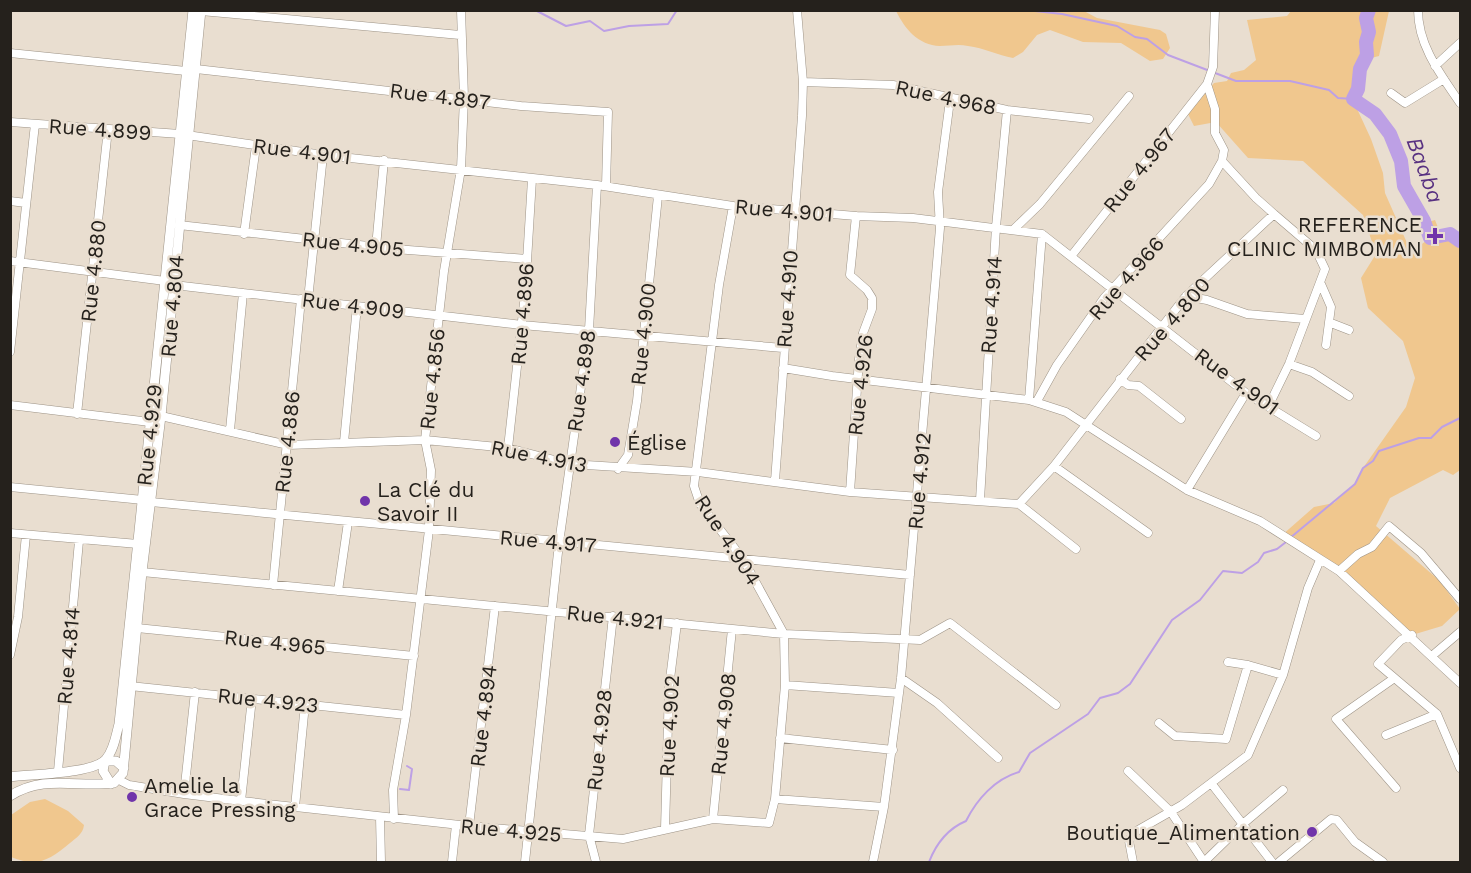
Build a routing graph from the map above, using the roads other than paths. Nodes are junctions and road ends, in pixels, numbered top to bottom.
1 (193, 10) edge
2 (460, 10) edge
3 (797, 10) edge
4 (1215, 10) edge
5 (1418, 10) edge
6 (201, 11) edge
7 (459, 35) junction
8 (1461, 43) edge
9 (10, 53) edge
10 (1435, 66) junction
11 (191, 70) junction
12 (1444, 79) junction
13 (1209, 80) junction
14 (803, 82) junction
15 (1391, 93) dead end
16 (1129, 96) dead end
17 (464, 98) junction
18 (950, 100) junction
19 (1461, 103) edge
20 (1007, 110) junction
21 (1089, 119) dead end
22 (10, 122) edge
23 (35, 124) junction
24 (108, 129) junction
25 (184, 135) junction
26 (256, 146) junction
27 (323, 155) junction
28 (384, 160) junction
29 (1222, 161) junction
30 (461, 169) junction
31 (532, 179) junction
32 (601, 186) junction
33 (658, 196) junction
34 (10, 201) edge
35 (26, 203) junction
36 (733, 206) junction
37 (793, 211) junction
38 (1274, 214) junction
39 (856, 216) junction
40 (940, 222) junction
41 (179, 225) junction
42 (996, 227) junction
43 (1014, 229) junction
44 (244, 234) junction
45 (1042, 234) junction
46 (314, 241) junction
47 (376, 247) junction
48 (448, 254) junction
49 (1072, 255) junction
50 (527, 259) junction
51 (10, 261) edge
52 (22, 262) junction
53 (94, 273) junction
54 (170, 283) junction
55 (1321, 284) junction
56 (1114, 290) junction
57 (243, 293) junction
58 (1186, 296) junction
59 (305, 300) junction
60 (357, 306) junction
61 (439, 316) junction
62 (1305, 319) junction
63 (1331, 323) junction
64 (522, 325) junction
65 (1164, 326) junction
66 (588, 330) junction
67 (1349, 330) dead end
68 (644, 337) junction
69 (713, 341) junction
70 (1326, 345) dead end
71 (783, 348) junction
72 (10, 352) edge
73 (1289, 364) junction
74 (783, 368) junction
75 (858, 379) junction
76 (1120, 379) junction
77 (927, 387) junction
78 (1246, 393) junction
79 (985, 396) junction
80 (1349, 396) dead end
81 (1033, 400) junction
82 (10, 405) edge
83 (1269, 405) junction
84 (77, 414) junction
85 (161, 416) junction
86 (1181, 419) dead end
87 (150, 422) junction
88 (1086, 425) junction
89 (230, 430) junction
90 (1316, 436) dead end
91 (425, 440) junction
92 (344, 442) junction
93 (288, 445) junction
94 (508, 448) junction
95 (570, 464) junction
96 (1054, 466) junction
97 (618, 469) junction
98 (698, 472) junction
99 (775, 481) junction
100 (10, 487) edge
101 (1187, 490) junction
102 (850, 492) junction
103 (919, 496) junction
104 (981, 500) junction
105 (147, 501) junction
106 (1019, 504) junction
107 (279, 515) junction
108 (348, 522) junction
109 (429, 530) junction
110 (10, 533) edge
111 (1148, 533) dead end
112 (26, 535) junction
113 (79, 541) junction
114 (559, 543) junction
115 (138, 544) junction
116 (1076, 549) dead end
117 (743, 559) junction
118 (1320, 560) junction
119 (1339, 571) junction
120 (142, 572) junction
121 (910, 575) junction
122 (273, 585) junction
123 (338, 591) junction
124 (1461, 599) edge
125 (421, 600) junction
126 (495, 606) junction
127 (553, 610) junction
128 (613, 616) junction
129 (14, 617) edge
130 (677, 623) junction
131 (137, 628) junction
132 (732, 629) junction
133 (1461, 632) edge
134 (784, 634) junction
135 (1412, 635) junction
136 (903, 641) junction
137 (10, 655) edge
138 (1433, 655) junction
139 (414, 656) junction
140 (1228, 662) dead end
141 (1248, 665) junction
142 (1283, 675) junction
143 (902, 678) junction
144 (1394, 679) junction
145 (1461, 682) edge
146 (785, 685) junction
147 (130, 686) junction
148 (195, 692) junction
149 (899, 693) junction
150 (252, 698) junction
151 (305, 704) junction
152 (1056, 705) dead end
153 (1437, 714) junction
154 (406, 715) junction
155 (1159, 723) dead end
156 (1386, 735) dead end
157 (780, 738) junction
158 (893, 750) junction
159 (998, 758) dead end
160 (105, 761) junction
161 (124, 768) junction
162 (1461, 768) edge
163 (58, 771) junction
164 (1128, 771) dead end
165 (10, 777) edge
166 (115, 782) junction
167 (1211, 783) junction
168 (1396, 788) dead end
169 (1283, 790) dead end
170 (184, 794) junction
171 (10, 796) edge
172 (776, 799) junction
173 (241, 801) junction
174 (295, 807) junction
175 (884, 807) junction
176 (1171, 812) junction
177 (380, 817) junction
178 (394, 819) junction
179 (713, 819) junction
180 (1244, 823) junction
181 (456, 825) junction
182 (469, 826) junction
183 (665, 829) junction
184 (530, 831) junction
185 (589, 835) junction
186 (381, 862) edge
187 (452, 862) edge
188 (525, 862) edge
189 (596, 862) edge
190 (873, 862) edge
191 (1133, 862) edge
192 (1204, 862) edge
193 (1272, 862) edge
194 (1279, 862) edge
195 (1383, 862) edge

1 - 11 main road
2 - 7 street, Rue 4.856
3 - 14 street, Rue 4.910
4 - 13 street
5 - 10 street
6 - 7 street
6 - 11 main road, Rue 4.804
7 - 17 street, Rue 4.856
8 - 10 street
9 - 11 street, Rue 4.897
10 - 12 street
11 - 17 street, Rue 4.897
11 - 25 main road, Rue 4.804
12 - 15 street
12 - 19 street
13 - 29 street
13 - 49 street, Rue 4.967
14 - 18 street, Rue 4.968
14 - 37 street, Rue 4.910
16 - 43 street
17 - 30 street, Rue 4.856
17 - 32 street, Rue 4.897
18 - 20 street, Rue 4.968
18 - 40 street, Rue 4.912
20 - 21 street, Rue 4.968
20 - 42 street, Rue 4.914
22 - 23 street, Rue 4.899
23 - 24 street, Rue 4.899
23 - 35 street
24 - 25 street, Rue 4.899
24 - 53 street, Rue 4.880
25 - 26 street, Rue 4.901
25 - 41 main road, Rue 4.804
25 - 54 main road, Rue 4.929
26 - 27 street, Rue 4.901
26 - 44 street
27 - 28 street, Rue 4.901
27 - 46 street, Rue 4.886
28 - 30 street, Rue 4.901
28 - 47 street
29 - 38 street
29 - 56 street, Rue 4.966
30 - 31 street, Rue 4.901
30 - 48 street, Rue 4.856
31 - 32 street, Rue 4.901
31 - 50 street, Rue 4.896
32 - 33 street, Rue 4.901
32 - 66 street, Rue 4.898
33 - 36 street, Rue 4.901
33 - 68 street, Rue 4.900
34 - 35 street
35 - 52 street
36 - 37 street, Rue 4.901
36 - 69 street, Rue 4.904
37 - 39 street, Rue 4.901
37 - 71 street, Rue 4.910
38 - 55 street
38 - 58 street, Rue 4.800
39 - 40 street, Rue 4.901
39 - 75 street, Rue 4.926
40 - 42 street, Rue 4.901
40 - 77 street, Rue 4.912
41 - 44 street, Rue 4.905
41 - 54 main road, Rue 4.804
42 - 43 street, Rue 4.901
42 - 79 street, Rue 4.914
43 - 45 street, Rue 4.901
44 - 46 street, Rue 4.905
45 - 49 street, Rue 4.901
45 - 81 street
46 - 47 street, Rue 4.905
46 - 59 street, Rue 4.886
47 - 48 street, Rue 4.905
48 - 50 street, Rue 4.905
48 - 61 street, Rue 4.856
49 - 56 street, Rue 4.901
50 - 64 street, Rue 4.896
51 - 52 street, Rue 4.909
52 - 53 street, Rue 4.909
52 - 72 street
53 - 54 street, Rue 4.909
53 - 84 street, Rue 4.880
54 - 57 street, Rue 4.909
54 - 85 main road, Rue 4.804
54 - 87 main road, Rue 4.929
55 - 62 street
55 - 63 street
56 - 65 street, Rue 4.901
56 - 81 street, Rue 4.966
57 - 59 street, Rue 4.909
57 - 89 street
58 - 62 street
58 - 65 street, Rue 4.800
59 - 60 street, Rue 4.909
59 - 93 street, Rue 4.886
60 - 61 street, Rue 4.909
60 - 92 street
61 - 64 street, Rue 4.909
61 - 91 street, Rue 4.856
62 - 73 street
63 - 67 street
63 - 70 street
64 - 66 street, Rue 4.909
64 - 94 street, Rue 4.896
65 - 76 street, Rue 4.800
65 - 78 street, Rue 4.901
66 - 68 street, Rue 4.909
66 - 95 street, Rue 4.898
68 - 69 street, Rue 4.909
68 - 97 street, Rue 4.900
69 - 71 street, Rue 4.909
69 - 98 street, Rue 4.904
71 - 74 street, Rue 4.910
73 - 80 street
73 - 83 street
74 - 75 street
74 - 99 street, Rue 4.910
75 - 77 street
75 - 102 street, Rue 4.926
76 - 86 street
76 - 88 street, Rue 4.800
77 - 79 street
77 - 103 street, Rue 4.912
78 - 83 street, Rue 4.901
78 - 101 street
79 - 81 street
79 - 104 street, Rue 4.914
81 - 88 street
82 - 84 street
83 - 90 street, Rue 4.901
84 - 87 street
85 - 89 street, Rue 4.913
85 - 105 main road, Rue 4.804
87 - 105 main road, Rue 4.929
88 - 96 street, Rue 4.800
88 - 101 street
89 - 93 street, Rue 4.913
91 - 92 street, Rue 4.913
91 - 94 street, Rue 4.913
91 - 109 street, Rue 4.856
92 - 93 street, Rue 4.913
93 - 107 street, Rue 4.886
94 - 95 street, Rue 4.913
95 - 97 street, Rue 4.913
95 - 114 street, Rue 4.898
96 - 106 street, Rue 4.800
96 - 111 street
97 - 98 street, Rue 4.913
98 - 99 street, Rue 4.913
98 - 117 street, Rue 4.904
99 - 102 street, Rue 4.913
100 - 105 street, Rue 4.917
101 - 118 street
102 - 103 street, Rue 4.913
103 - 104 street
103 - 121 street, Rue 4.912
104 - 106 street
105 - 107 street, Rue 4.917
105 - 115 main road, Rue 4.929
105 - 120 main road, Rue 4.804
106 - 116 street
107 - 108 street, Rue 4.917
107 - 122 street, Rue 4.886
108 - 109 street, Rue 4.917
108 - 123 street
109 - 114 street, Rue 4.917
109 - 125 street, Rue 4.856
110 - 112 street
112 - 113 street
112 - 129 street
113 - 115 street
113 - 163 street, Rue 4.814
114 - 117 street, Rue 4.917
114 - 127 street, Rue 4.898
115 - 160 main road, Rue 4.929
117 - 121 street, Rue 4.917
117 - 134 street, Rue 4.904
118 - 119 street
118 - 142 street
119 - 124 street
119 - 135 street
120 - 122 street, Rue 4.921
120 - 131 main road, Rue 4.804
121 - 136 street, Rue 4.912
122 - 123 street, Rue 4.921
123 - 125 street, Rue 4.921
125 - 126 street, Rue 4.921
125 - 139 street, Rue 4.856
126 - 127 street, Rue 4.921
126 - 182 street, Rue 4.894
127 - 128 street, Rue 4.921
127 - 184 street, Rue 4.898
128 - 130 street, Rue 4.921
128 - 185 street, Rue 4.928
129 - 137 street
130 - 132 street, Rue 4.921
130 - 183 street, Rue 4.902
131 - 139 street, Rue 4.965
131 - 147 main road, Rue 4.804
132 - 134 street, Rue 4.921
132 - 179 street, Rue 4.908
133 - 138 street
134 - 136 street, Rue 4.921
134 - 146 street, Rue 4.904
135 - 138 street
135 - 144 street
136 - 143 street, Rue 4.912
136 - 152 street, Rue 4.921
138 - 145 street
139 - 154 street, Rue 4.856
140 - 141 street
141 - 142 street
141 - 155 street
142 - 167 street
143 - 149 street, Rue 4.912
143 - 159 street
144 - 153 street
144 - 168 street
146 - 149 street
146 - 157 street, Rue 4.904
147 - 148 street, Rue 4.923
147 - 161 main road, Rue 4.804
148 - 150 street, Rue 4.923
148 - 170 street
149 - 158 street, Rue 4.912
150 - 151 street, Rue 4.923
150 - 173 street
151 - 154 street, Rue 4.923
151 - 174 street
153 - 156 street
153 - 162 street
154 - 178 street, Rue 4.856
157 - 158 street
157 - 172 street, Rue 4.904
158 - 175 street, Rue 4.912
160 - 161 main road
160 - 163 main road
160 - 166 main road
161 - 166 main road, Rue 4.804
163 - 165 main road
164 - 176 street
166 - 170 street, Rue 4.925
166 - 171 main road
167 - 176 street
167 - 180 street
169 - 180 street
170 - 173 street, Rue 4.925
172 - 175 street
172 - 179 street, Rue 4.925
173 - 174 street, Rue 4.925
174 - 177 street, Rue 4.925
175 - 190 street, Rue 4.912
176 - 191 street
176 - 192 street
177 - 178 street, Rue 4.925
177 - 186 street
178 - 181 street, Rue 4.925
179 - 183 street, Rue 4.925
180 - 192 street
180 - 193 street
181 - 182 street, Rue 4.925
181 - 187 street
182 - 184 street, Rue 4.925
183 - 185 street, Rue 4.925
184 - 185 street, Rue 4.925
184 - 188 street, Rue 4.898
185 - 189 street, Rue 4.928
194 - 195 street

